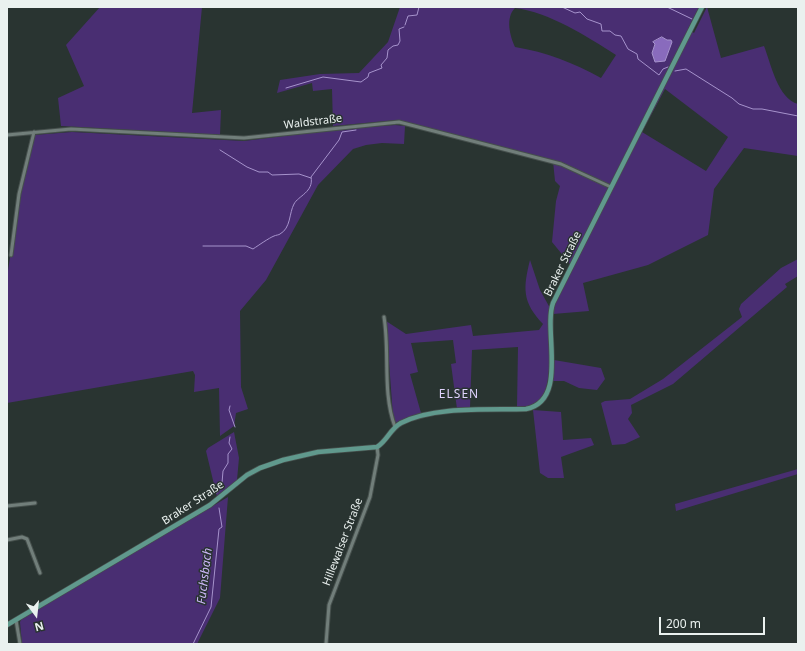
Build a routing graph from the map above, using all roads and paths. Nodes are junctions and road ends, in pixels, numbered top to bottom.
1 (702, 7) edge
2 (34, 132) junction
3 (7, 135) edge
4 (612, 187) junction
5 (11, 255) dead end
6 (384, 317) dead end
7 (395, 427) junction
8 (377, 447) junction
9 (35, 503) dead end
10 (7, 506) edge
11 (7, 540) edge
12 (40, 573) dead end
13 (16, 620) junction
14 (7, 625) edge
15 (20, 644) edge
16 (326, 644) edge

1 - 4 main road, Braker Straße
2 - 3 street, Waldstraße
2 - 4 street, Waldstraße
2 - 5 street
4 - 7 main road, Braker Straße
6 - 7 street
7 - 8 main road, Braker Straße
8 - 13 main road, Braker Straße
8 - 16 street, Hillewalser Straße
9 - 10 street
11 - 12 street
13 - 14 main road, Braker Straße
13 - 15 street

